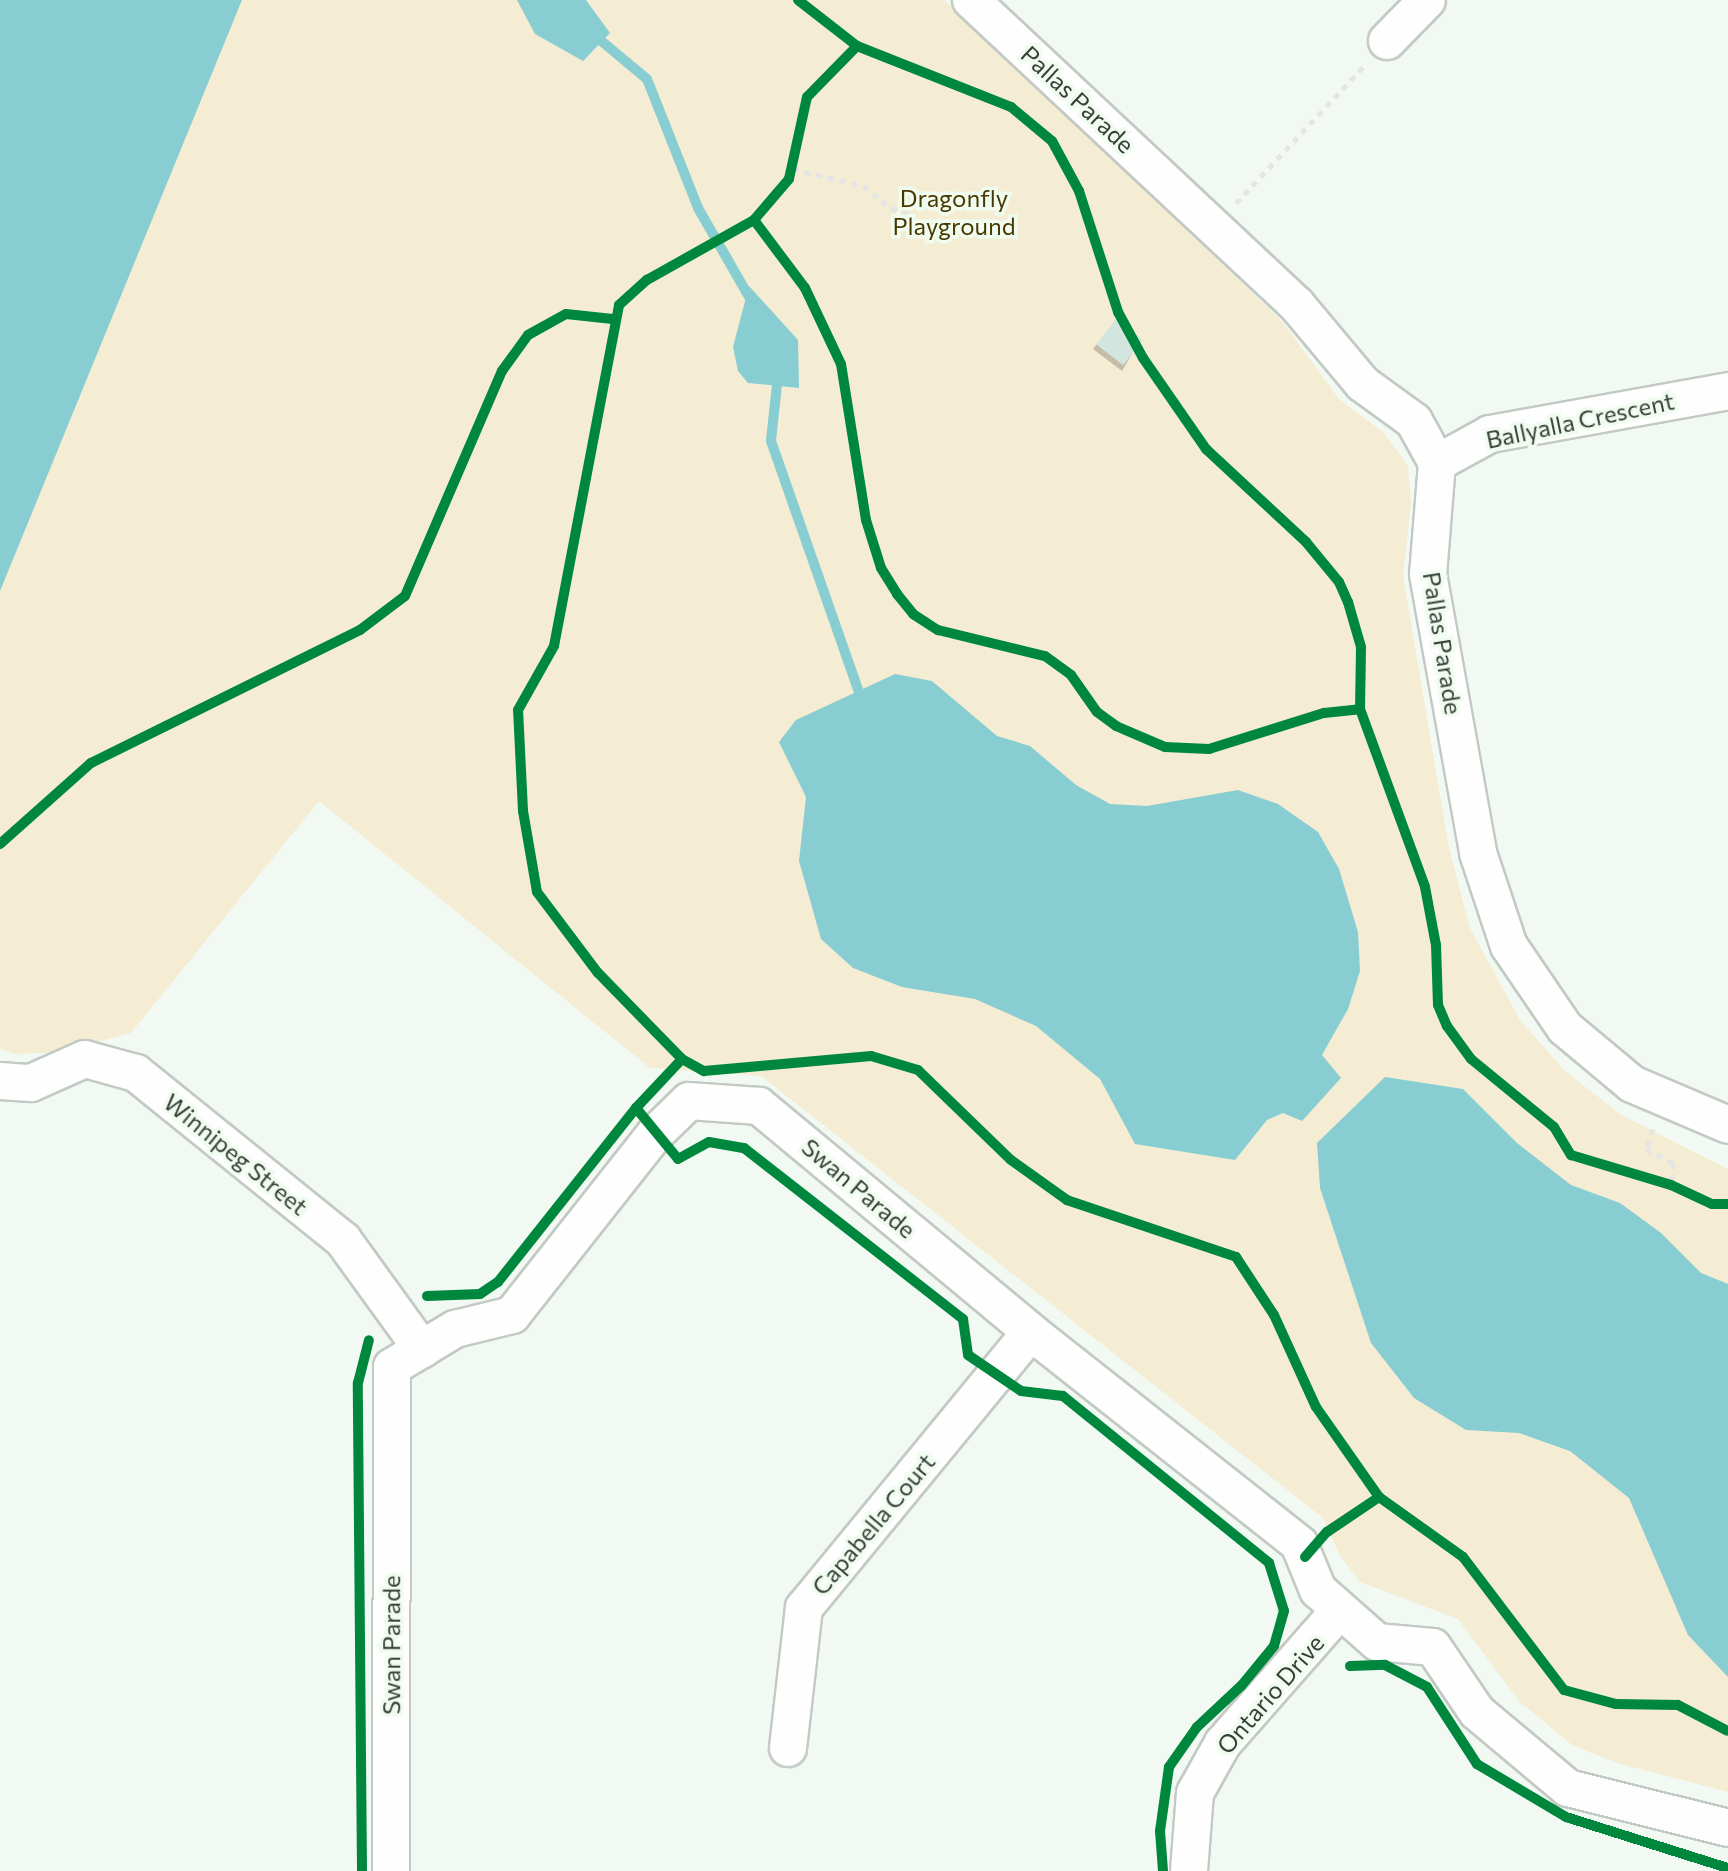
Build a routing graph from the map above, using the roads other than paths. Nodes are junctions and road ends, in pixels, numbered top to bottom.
1 (971, 0) edge
2 (1427, 0) edge
3 (1387, 41) road end
4 (1728, 391) edge
5 (1437, 463) junction
6 (0, 1081) edge
7 (1728, 1125) edge
8 (1031, 1332) junction
9 (422, 1349) junction
10 (1339, 1611) junction
11 (788, 1748) dead end
12 (1728, 1828) edge
13 (391, 1871) edge
14 (1189, 1871) edge

1 - 5 street, Pallas Parade
2 - 3 street
4 - 5 street, Ballyalla Crescent
5 - 7 street, Pallas Parade
6 - 9 street, Winnipeg Street
8 - 9 street, Swan Parade
8 - 10 street, Swan Parade
8 - 11 street, Capabella Court
9 - 13 street, Swan Parade
10 - 12 street, Swan Parade
10 - 14 street, Ontario Drive

